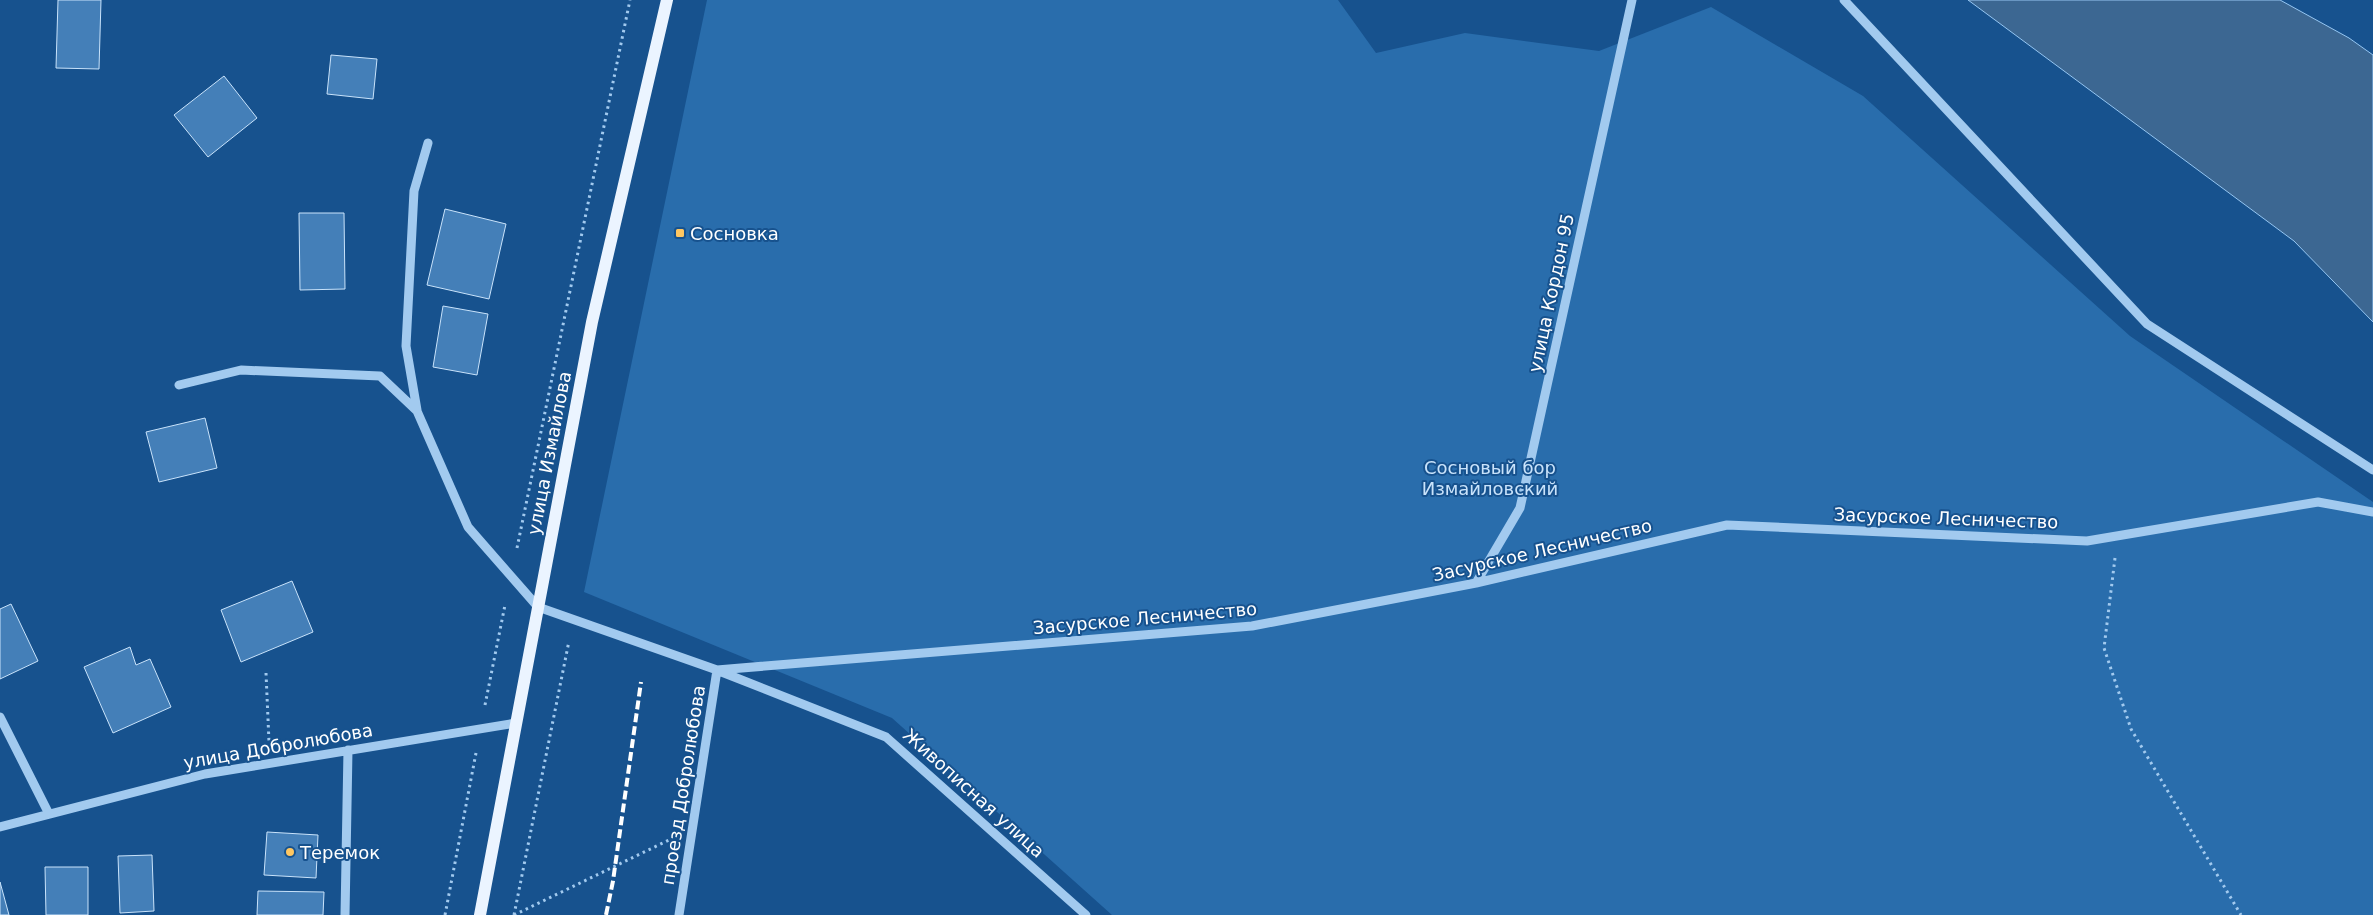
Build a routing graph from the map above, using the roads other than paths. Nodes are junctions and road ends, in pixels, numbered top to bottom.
1 (667, 0) edge
2 (1632, 0) edge
3 (1844, 0) edge
4 (428, 143) dead end
5 (180, 385) dead end
6 (417, 411) junction
7 (2373, 470) edge
8 (2373, 512) edge
9 (1476, 583) junction
10 (538, 606) junction
11 (717, 670) junction
12 (0, 717) edge
13 (516, 723) junction
14 (348, 750) junction
15 (49, 814) junction
16 (0, 827) edge
17 (345, 915) edge
18 (480, 915) edge
19 (680, 915) edge
20 (1086, 915) edge

1 - 10 main road, улица Измайлова
2 - 9 street, улица Кордон 95
3 - 7 street
4 - 6 street
5 - 6 street
6 - 10 street
8 - 9 street, Засурское Лесничество
9 - 11 street, Засурское Лесничество
10 - 11 street, проезд Добролюбова
10 - 13 main road, улица Измайлова
11 - 19 street, проезд Добролюбова
11 - 20 street, Живописная улица
12 - 15 street
13 - 14 street, улица Добролюбова
13 - 18 main road, улица Измайлова
14 - 15 street, улица Добролюбова
14 - 17 street
15 - 16 street, улица Добролюбова

